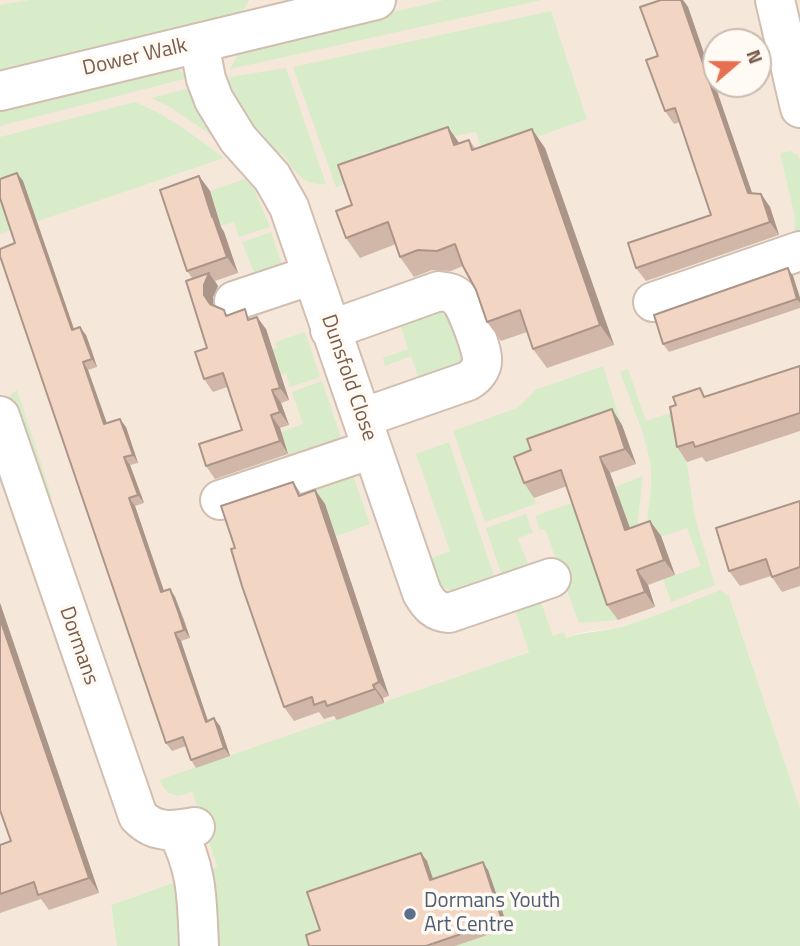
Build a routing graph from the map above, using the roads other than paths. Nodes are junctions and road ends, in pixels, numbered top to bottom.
1 (376, 0) edge
2 (775, 0) edge
3 (268, 13) edge
4 (199, 43) junction
5 (0, 91) edge
6 (800, 108) edge
7 (800, 251) edge
8 (312, 275) junction
9 (234, 301) dead end
10 (653, 302) dead end
11 (330, 330) junction
12 (0, 416) edge
13 (367, 434) junction
14 (220, 500) dead end
15 (551, 578) dead end
16 (199, 946) edge

1 - 3 street, Dower Walk
2 - 6 street
3 - 4 street, Dower Walk
4 - 5 street, Dower Walk
4 - 8 street, Dunsfold Close
7 - 10 street
8 - 9 street
8 - 11 street, Dunsfold Close
11 - 13 street, Dunsfold Close
11 - 13 street
12 - 16 street, Dormans
13 - 14 street
13 - 15 street, Dunsfold Close

